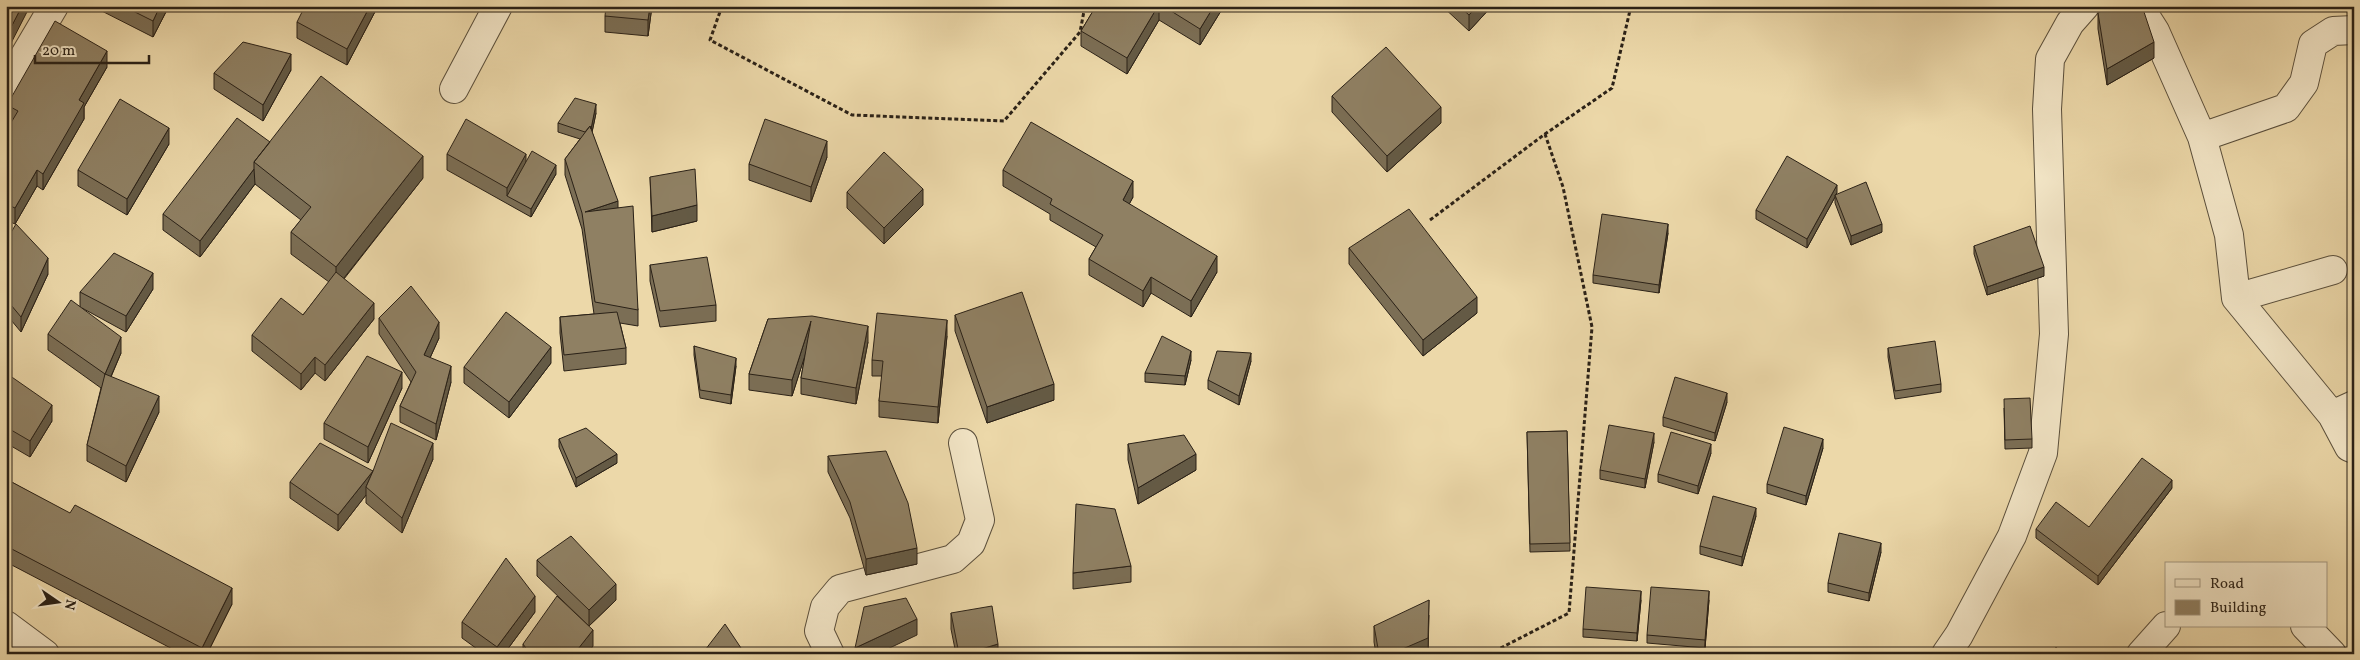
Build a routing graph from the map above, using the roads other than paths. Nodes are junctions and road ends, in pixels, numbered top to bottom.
1 (54, 6) edge
2 (498, 6) edge
3 (2085, 6) edge
4 (2139, 6) edge
5 (2354, 30) edge
6 (6, 87) edge
7 (454, 89) dead end
8 (2202, 137) junction
9 (2333, 270) dead end
10 (2236, 298) junction
11 (2343, 410) edge
12 (963, 443) dead end
13 (2354, 449) edge
14 (6, 625) edge
15 (2165, 627) edge
16 (2307, 628) edge
17 (45, 654) edge
18 (830, 654) edge
19 (1946, 654) edge
20 (2141, 654) edge
21 (2332, 654) edge

1 - 6 street
2 - 7 street
3 - 19 street
4 - 8 street
5 - 8 street
8 - 10 street
9 - 10 street
10 - 11 street
11 - 13 street
12 - 18 street
14 - 17 street
15 - 20 street
16 - 21 street

